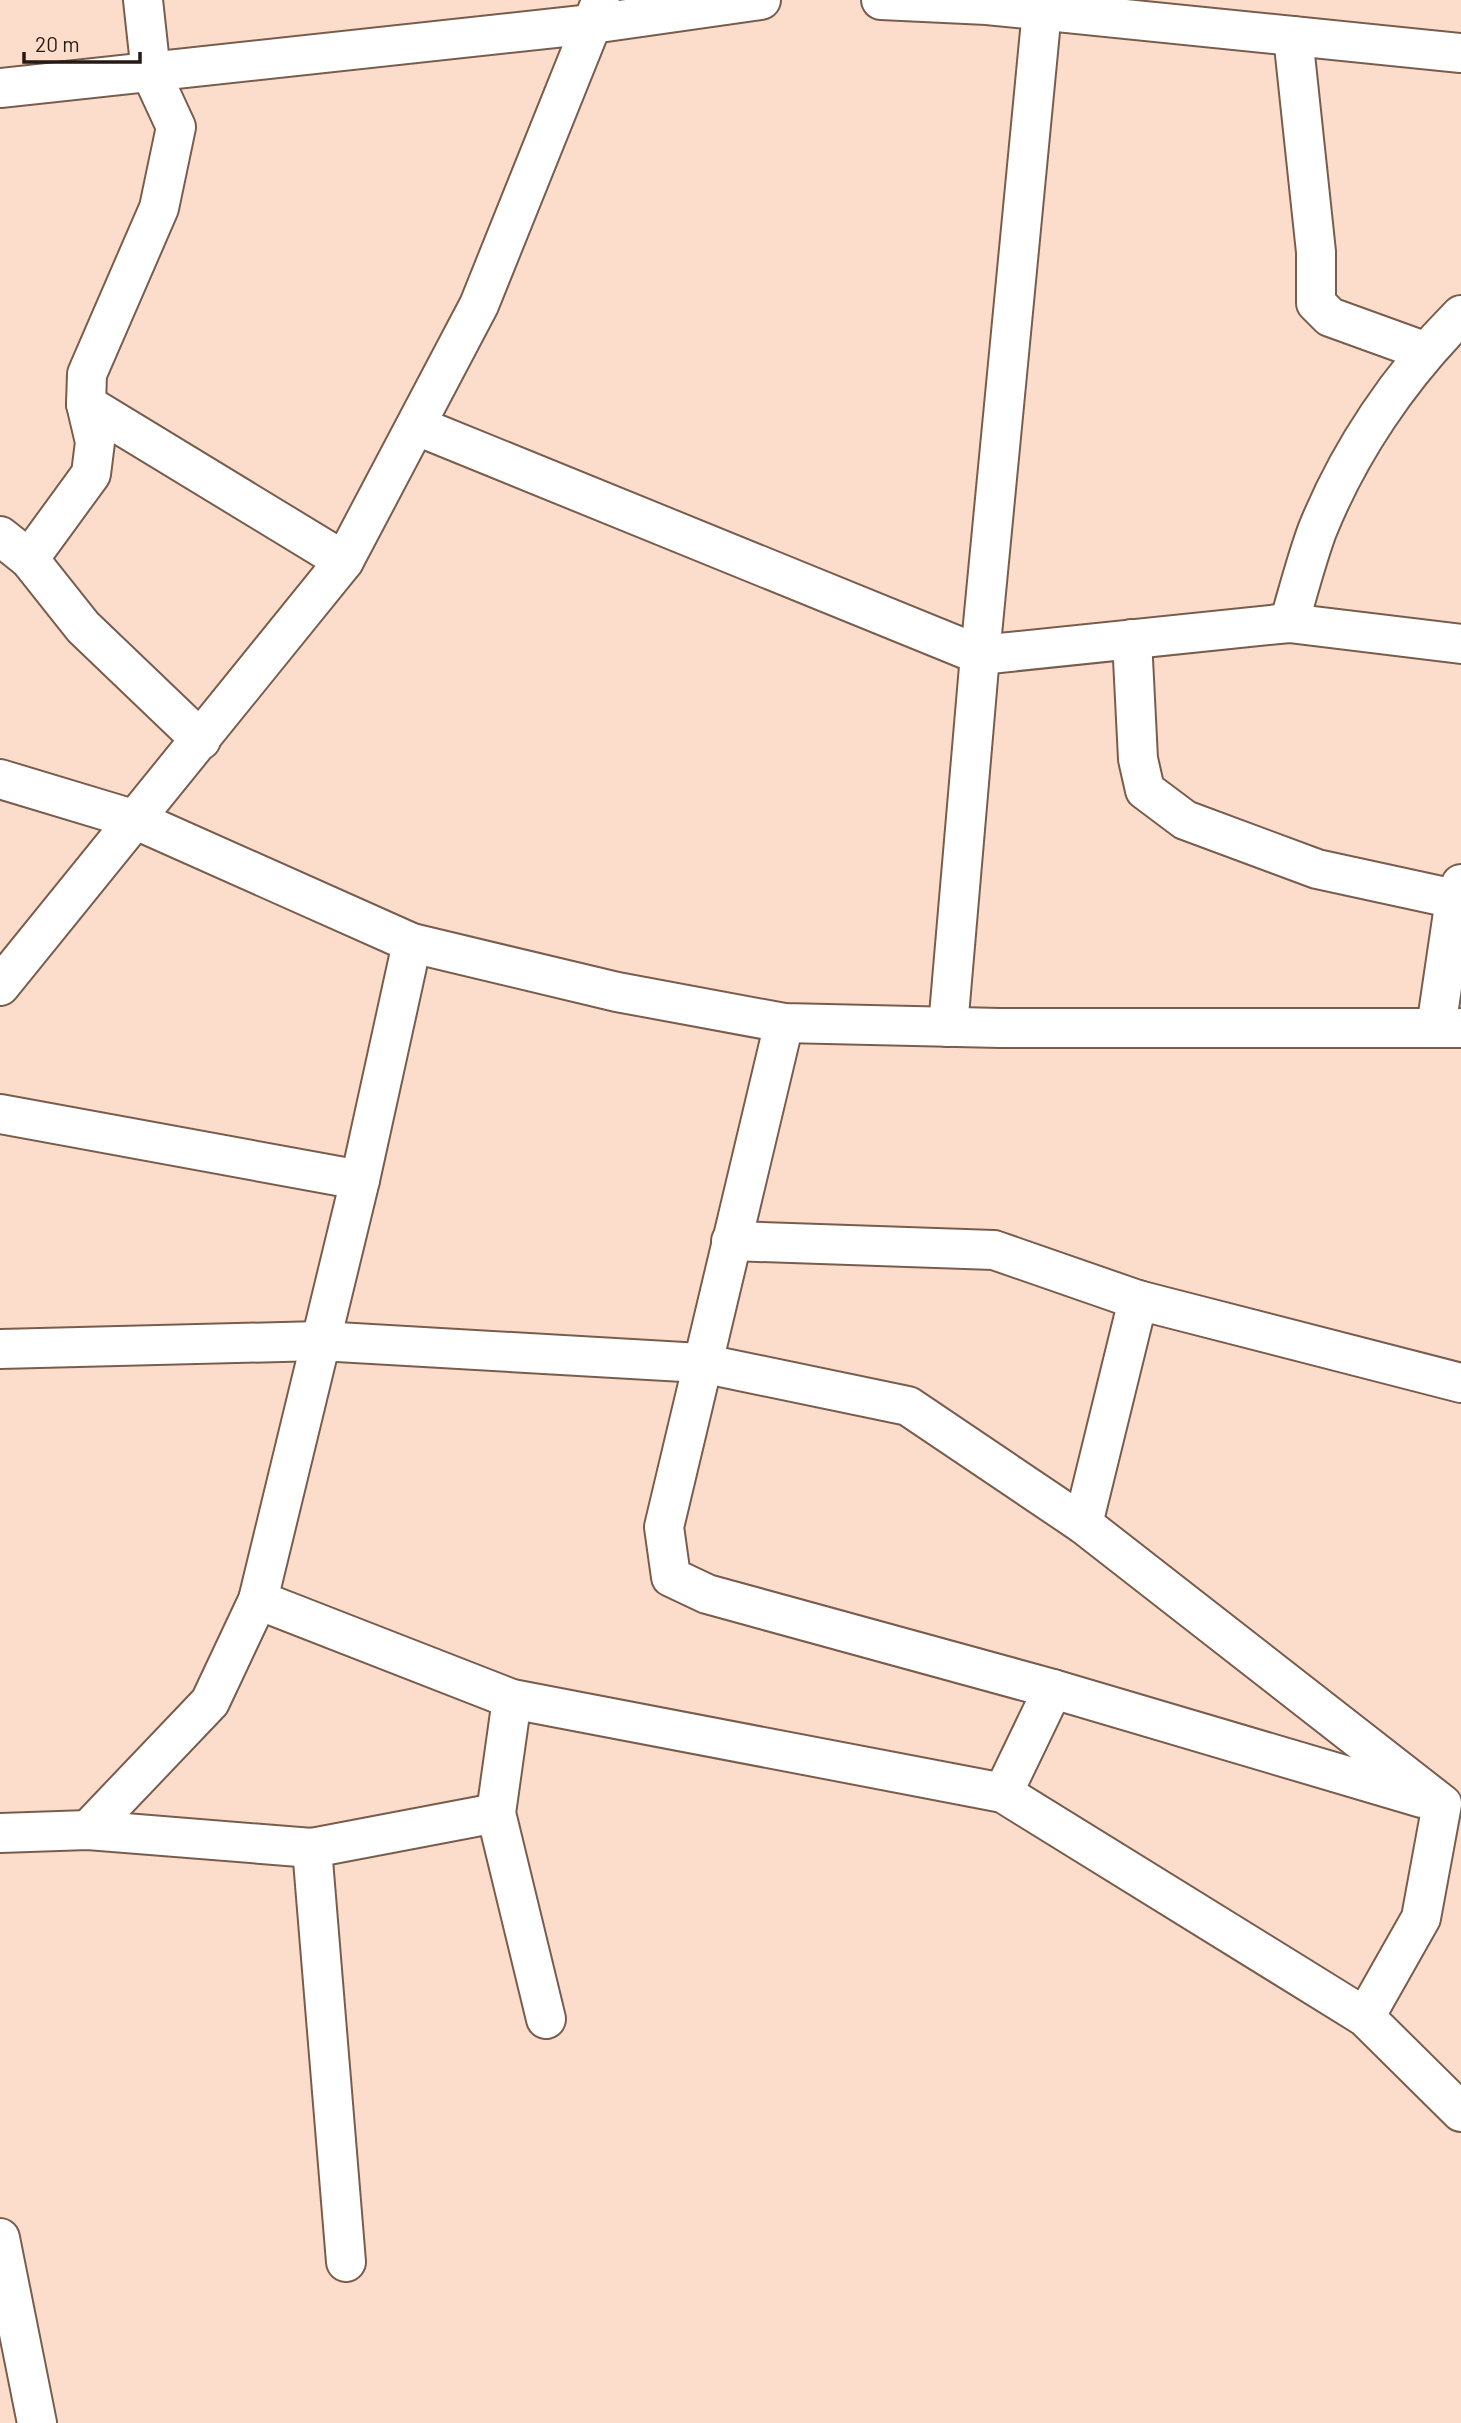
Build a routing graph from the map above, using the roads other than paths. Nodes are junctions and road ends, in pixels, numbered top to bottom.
1 (143, 0) edge
2 (761, 0) edge
3 (881, 0) edge
4 (1042, 5) edge
5 (597, 12) edge
6 (1293, 36) junction
7 (1461, 53) edge
8 (151, 73) junction
9 (0, 88) edge
10 (1461, 315) edge
11 (1424, 351) junction
12 (86, 404) junction
13 (417, 426) junction
14 (15, 548) edge
15 (344, 561) junction
16 (1289, 623) junction
17 (1132, 639) junction
18 (1461, 644) edge
19 (979, 655) junction
20 (201, 740) junction
21 (0, 779) edge
22 (136, 820) junction
23 (1458, 891) edge
24 (412, 943) junction
25 (0, 986) edge
26 (784, 1023) junction
27 (948, 1027) junction
28 (1449, 1028) edge
29 (0, 1114) edge
30 (360, 1180) junction
31 (731, 1241) junction
32 (1138, 1300) junction
33 (320, 1341) junction
34 (0, 1349) edge
35 (701, 1363) junction
36 (1461, 1383) edge
37 (1083, 1524) junction
38 (258, 1600) junction
39 (1054, 1689) junction
40 (512, 1699) junction
41 (1003, 1793) junction
42 (1452, 1801) edge
43 (496, 1813) junction
44 (88, 1830) junction
45 (0, 1833) edge
46 (312, 1847) junction
47 (1365, 2017) junction
48 (546, 2020) dead end
49 (1461, 2112) edge
50 (0, 2238) edge
51 (346, 2262) dead end
52 (37, 2423) edge

1 - 8 street
2 - 5 street
3 - 4 street
4 - 6 street
4 - 19 street
5 - 8 street
5 - 13 street
6 - 7 street
6 - 11 street
8 - 9 street
8 - 12 street
10 - 11 street
11 - 16 street
12 - 14 street
12 - 15 street
13 - 15 street
13 - 19 street
14 - 20 street
15 - 20 street
16 - 17 street
16 - 18 street
17 - 19 street
17 - 23 street
19 - 27 street
20 - 22 street
21 - 22 street
22 - 24 street
22 - 25 street
23 - 28 street
24 - 26 street
24 - 30 street
26 - 27 street
26 - 31 street
27 - 28 street
29 - 30 street
30 - 33 street
31 - 32 street
31 - 35 street
32 - 36 street
32 - 37 street
33 - 34 street
33 - 35 street
33 - 38 street
35 - 37 street
35 - 39 street
37 - 42 street
38 - 40 street
38 - 44 street
39 - 41 street
39 - 42 street
40 - 41 street
40 - 43 street
41 - 47 street
42 - 47 street
43 - 46 street
43 - 48 street
44 - 45 street
44 - 46 street
46 - 51 street
47 - 49 street
50 - 52 street

